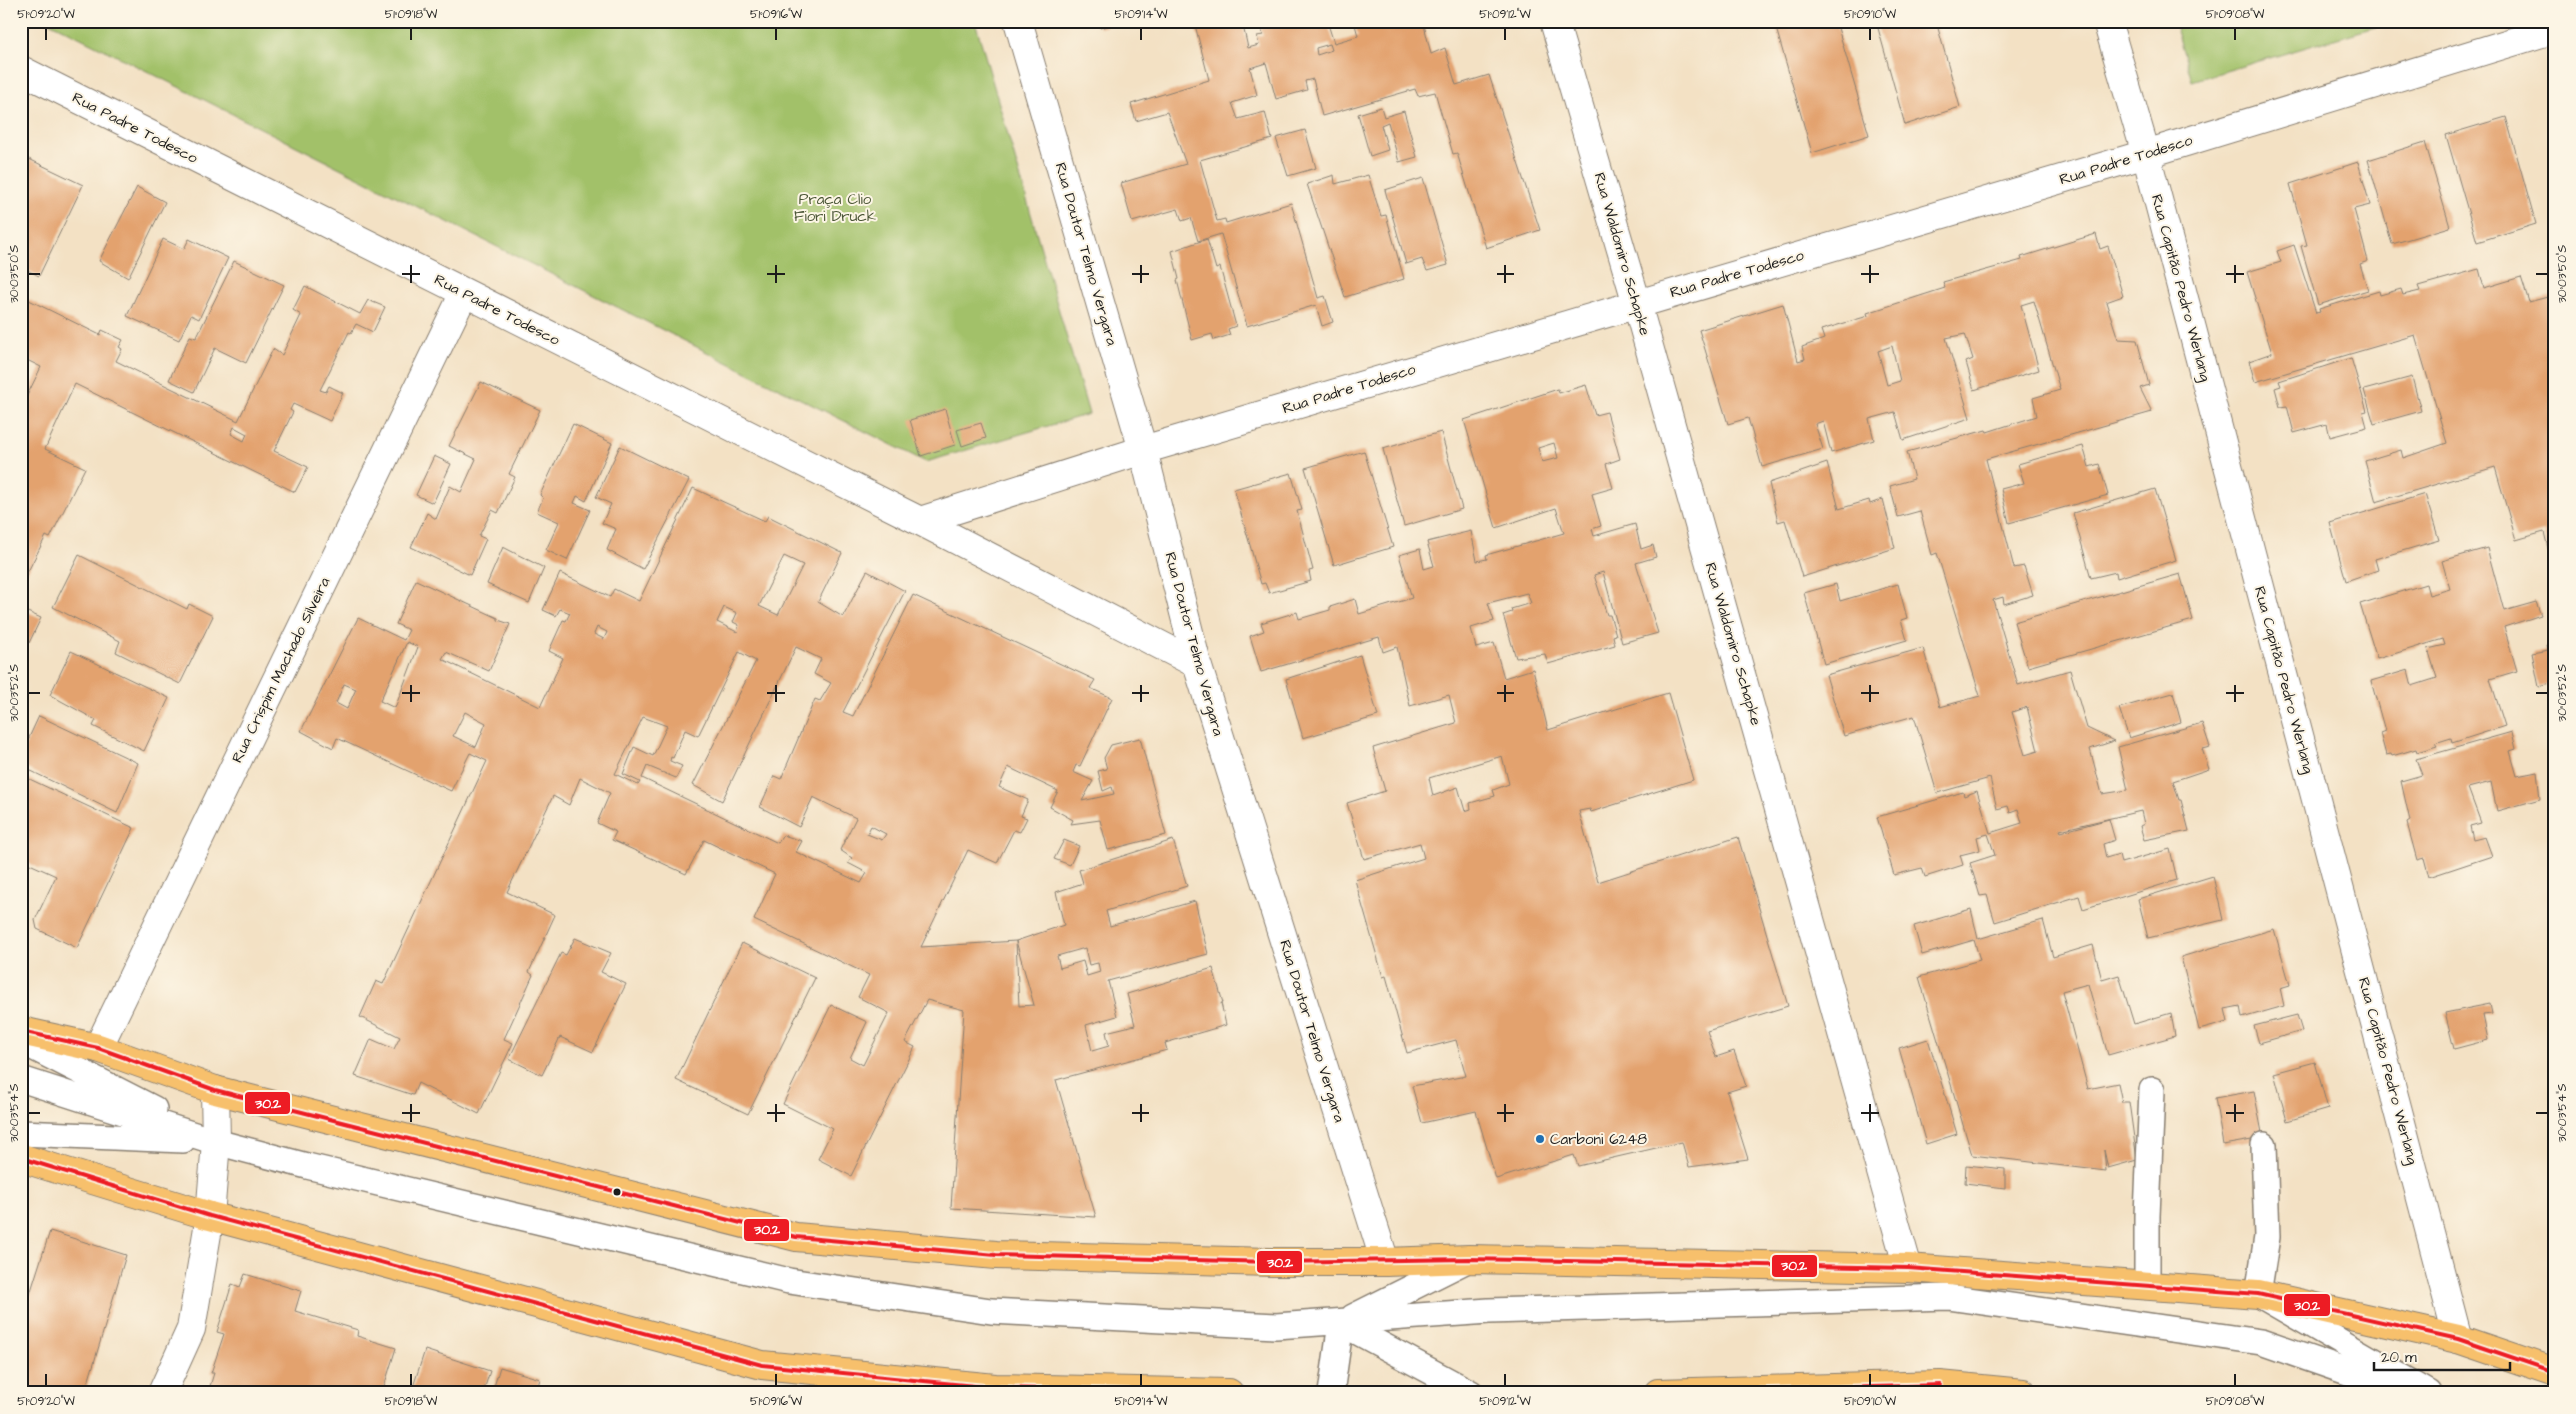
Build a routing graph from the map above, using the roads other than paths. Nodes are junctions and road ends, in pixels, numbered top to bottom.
1 (1018, 21) edge
2 (1554, 21) edge
3 (2107, 21) edge
4 (2555, 29) edge
5 (21, 70) edge
6 (2146, 154) junction
7 (464, 293) junction
8 (1637, 304) junction
9 (1143, 450) junction
10 (920, 521) junction
11 (1197, 664) junction
12 (21, 1031) edge
13 (21, 1041) edge
14 (98, 1048) junction
15 (21, 1079) edge
16 (215, 1090) junction
17 (2152, 1090) dead end
18 (21, 1133) edge
19 (216, 1142) junction
20 (2264, 1145) dead end
21 (21, 1158) edge
22 (210, 1216) junction
23 (1470, 1259) junction
24 (1385, 1262) junction
25 (1908, 1268) junction
26 (2147, 1286) junction
27 (2258, 1294) junction
28 (1341, 1323) junction
29 (2458, 1339) junction
30 (2555, 1372) edge
31 (995, 1391) edge
32 (162, 1393) edge
33 (1229, 1393) edge
34 (1331, 1393) edge
35 (1471, 1393) edge
36 (1658, 1393) edge
37 (2023, 1393) edge
38 (2408, 1393) edge
39 (2429, 1393) edge

1 - 9 street, Rua Doutor Telmo Vergara
2 - 8 street, Rua Waldomiro Schapke
3 - 6 street, Rua Capitão Pedro Werlang
4 - 6 street, Rua Padre Todesco
5 - 7 street, Rua Padre Todesco
6 - 8 street, Rua Padre Todesco
6 - 29 street, Rua Capitão Pedro Werlang
7 - 10 street, Rua Padre Todesco
7 - 14 street, Rua Crispim Machado Silveira
8 - 9 street, Rua Padre Todesco
8 - 25 street, Rua Waldomiro Schapke
9 - 10 street, Rua Padre Todesco
9 - 11 street, Rua Doutor Telmo Vergara
10 - 11 street, Rua Padre Todesco
11 - 24 street, Rua Doutor Telmo Vergara
12 - 14 main road
13 - 19 lane
14 - 16 main road
15 - 19 lane
16 - 19 street
16 - 24 main road
17 - 26 lane
18 - 19 lane
19 - 22 street
19 - 28 lane
20 - 27 lane
21 - 22 main road
22 - 31 main road
22 - 32 street
23 - 24 main road
23 - 25 main road
23 - 28 lane
25 - 26 main road
26 - 27 main road
27 - 29 main road
27 - 39 lane
28 - 34 lane
28 - 35 lane
28 - 38 lane
29 - 30 main road
31 - 33 main road
36 - 37 main road

